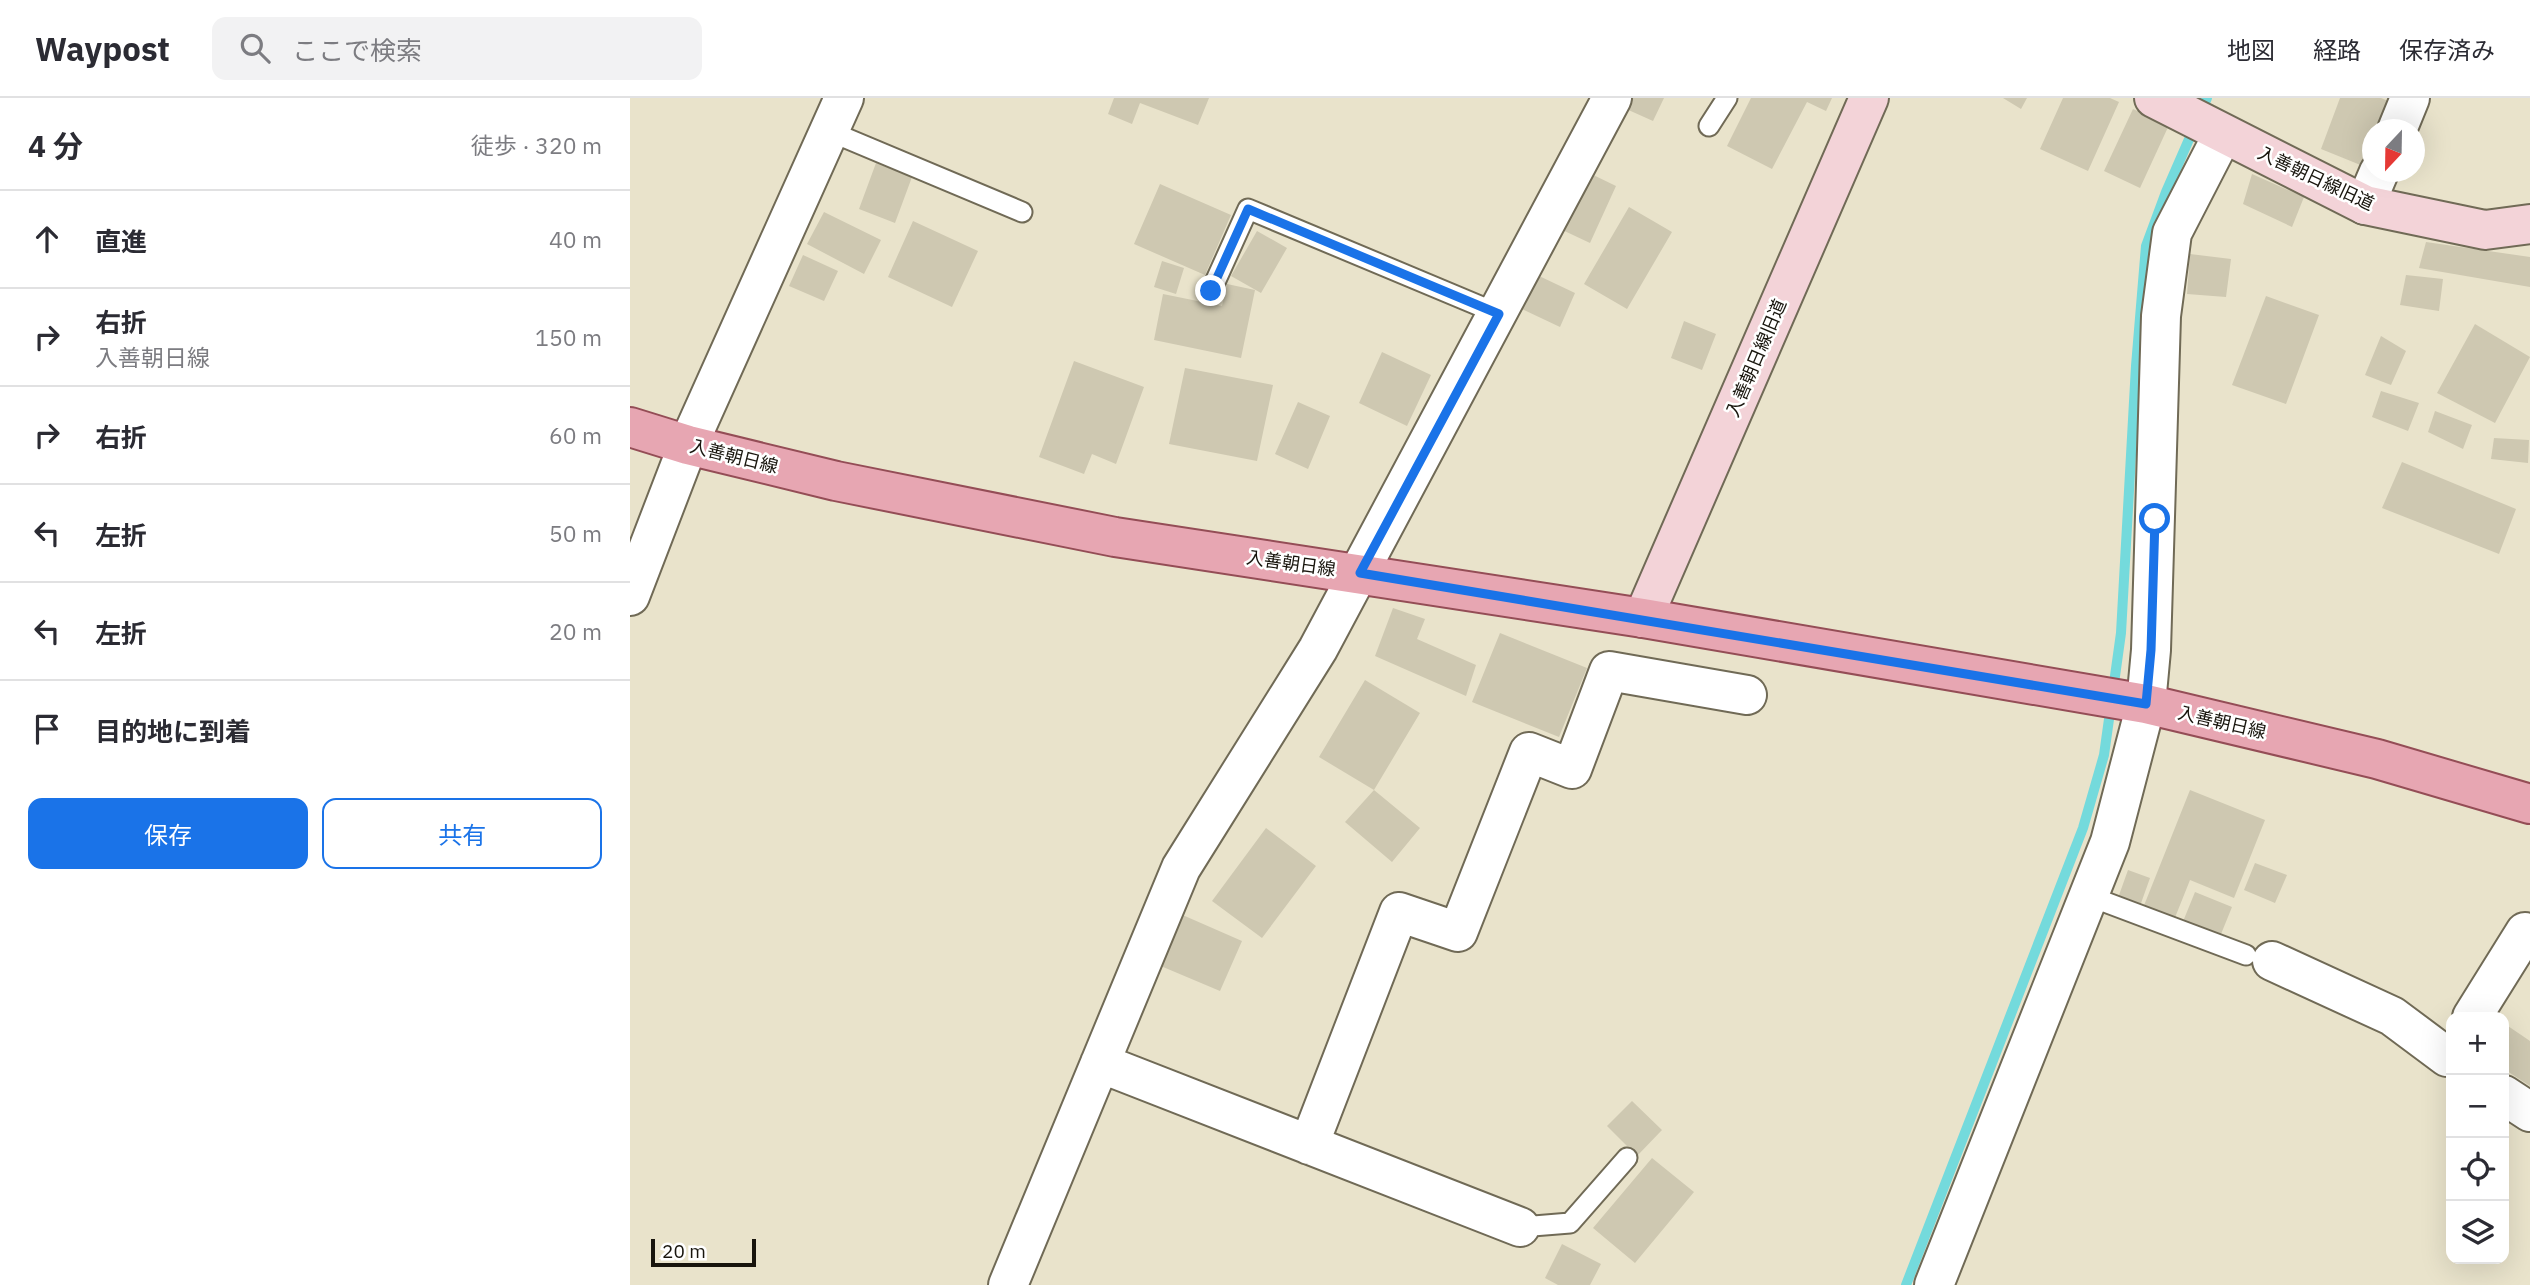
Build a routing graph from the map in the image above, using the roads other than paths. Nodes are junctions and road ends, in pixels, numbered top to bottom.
1 (1612, 98) edge
2 (1727, 98) edge
3 (1869, 98) edge
4 (2154, 98) edge
5 (2410, 98) edge
6 (836, 115) edge
7 (2401, 119) edge
8 (1709, 126) dead end
9 (2223, 134) junction
10 (2372, 188) edge
11 (1022, 212) dead end
12 (2530, 224) edge
13 (1211, 291) dead end
14 (1499, 314) junction
15 (630, 427) edge
16 (688, 445) junction
17 (1360, 573) junction
18 (630, 596) edge
19 (1643, 618) junction
20 (1747, 695) dead end
21 (2146, 704) junction
22 (2530, 804) edge
23 (2089, 895) junction
24 (2525, 932) dead end
25 (2259, 958) joint
26 (2475, 1012) edge
27 (2446, 1053) edge
28 (1100, 1063) junction
29 (2509, 1098) edge
30 (2530, 1112) edge
31 (1309, 1145) junction
32 (1628, 1158) dead end
33 (1520, 1227) joint
34 (1008, 1285) edge
35 (1934, 1285) edge

1 - 14 street
2 - 8 lane
3 - 19 street, 入善朝日線旧道
4 - 9 street, 入善朝日線旧道
5 - 7 street
6 - 11 lane
6 - 16 street
9 - 10 street, 入善朝日線旧道
9 - 21 street
10 - 12 street, 入善朝日線旧道
13 - 14 lane
14 - 17 street
15 - 16 main road, 入善朝日線
16 - 17 main road, 入善朝日線
16 - 18 street
17 - 19 main road, 入善朝日線
17 - 28 street
19 - 21 main road, 入善朝日線
20 - 31 street
21 - 22 main road, 入善朝日線
21 - 23 street
23 - 25 lane
23 - 35 street
24 - 26 street
25 - 27 street
28 - 31 street
28 - 34 street
29 - 30 street
31 - 33 street
32 - 33 lane

